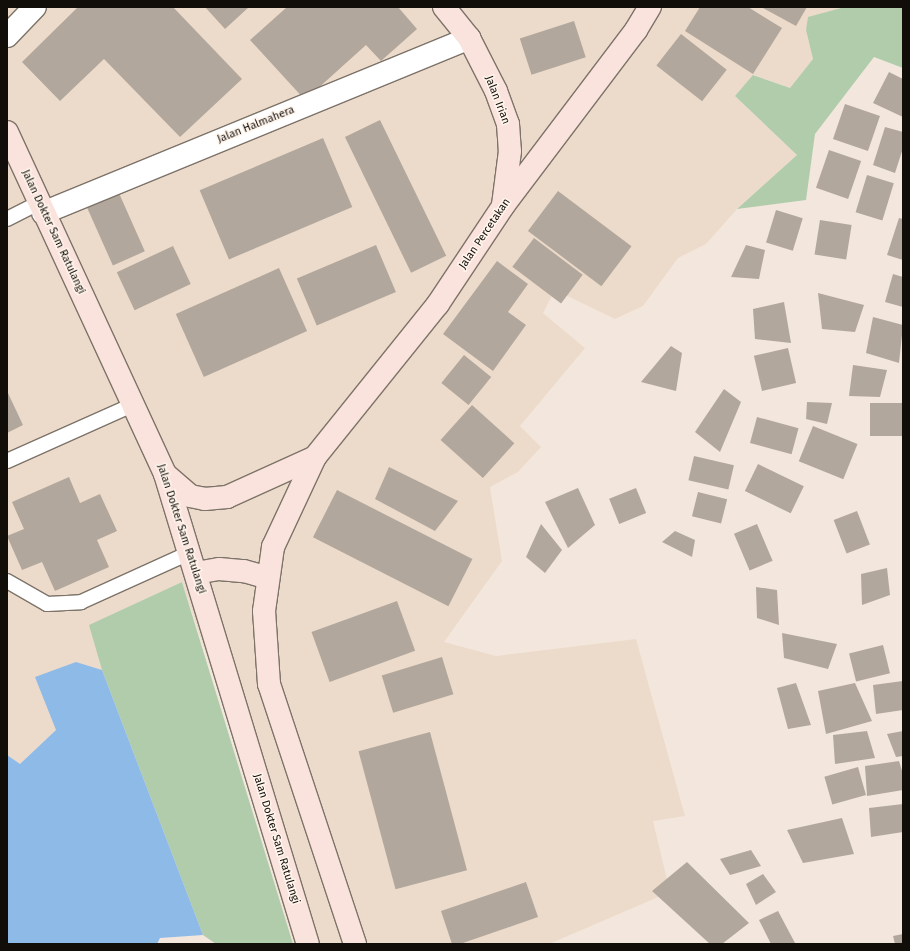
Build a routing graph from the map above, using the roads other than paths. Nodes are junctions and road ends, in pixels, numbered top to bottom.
1 (35, 7) edge
2 (444, 7) edge
3 (650, 7) edge
4 (7, 36) edge
5 (469, 38) junction
6 (7, 132) edge
7 (503, 206) junction
8 (41, 208) junction
9 (7, 219) edge
10 (132, 405) junction
11 (315, 457) junction
12 (7, 461) edge
13 (165, 474) junction
14 (189, 553) junction
15 (196, 573) junction
16 (268, 578) junction
17 (7, 581) edge
18 (308, 944) edge
19 (355, 944) edge

1 - 4 street
2 - 5 main road, Jalan Irian
3 - 7 main road, Jalan Percetakan
5 - 7 main road, Jalan Irian
5 - 8 street, Jalan Halmahera
6 - 8 main road, Jalan Dokter Sam Ratulangi
7 - 11 main road, Jalan Percetakan
8 - 9 lane
8 - 10 main road, Jalan Dokter Sam Ratulangi
10 - 12 lane
10 - 13 main road, Jalan Dokter Sam Ratulangi
11 - 13 main road
11 - 16 main road
13 - 14 main road, Jalan Dokter Sam Ratulangi
14 - 15 main road, Jalan Dokter Sam Ratulangi
14 - 17 lane
15 - 16 main road
15 - 18 main road, Jalan Dokter Sam Ratulangi
16 - 19 main road

